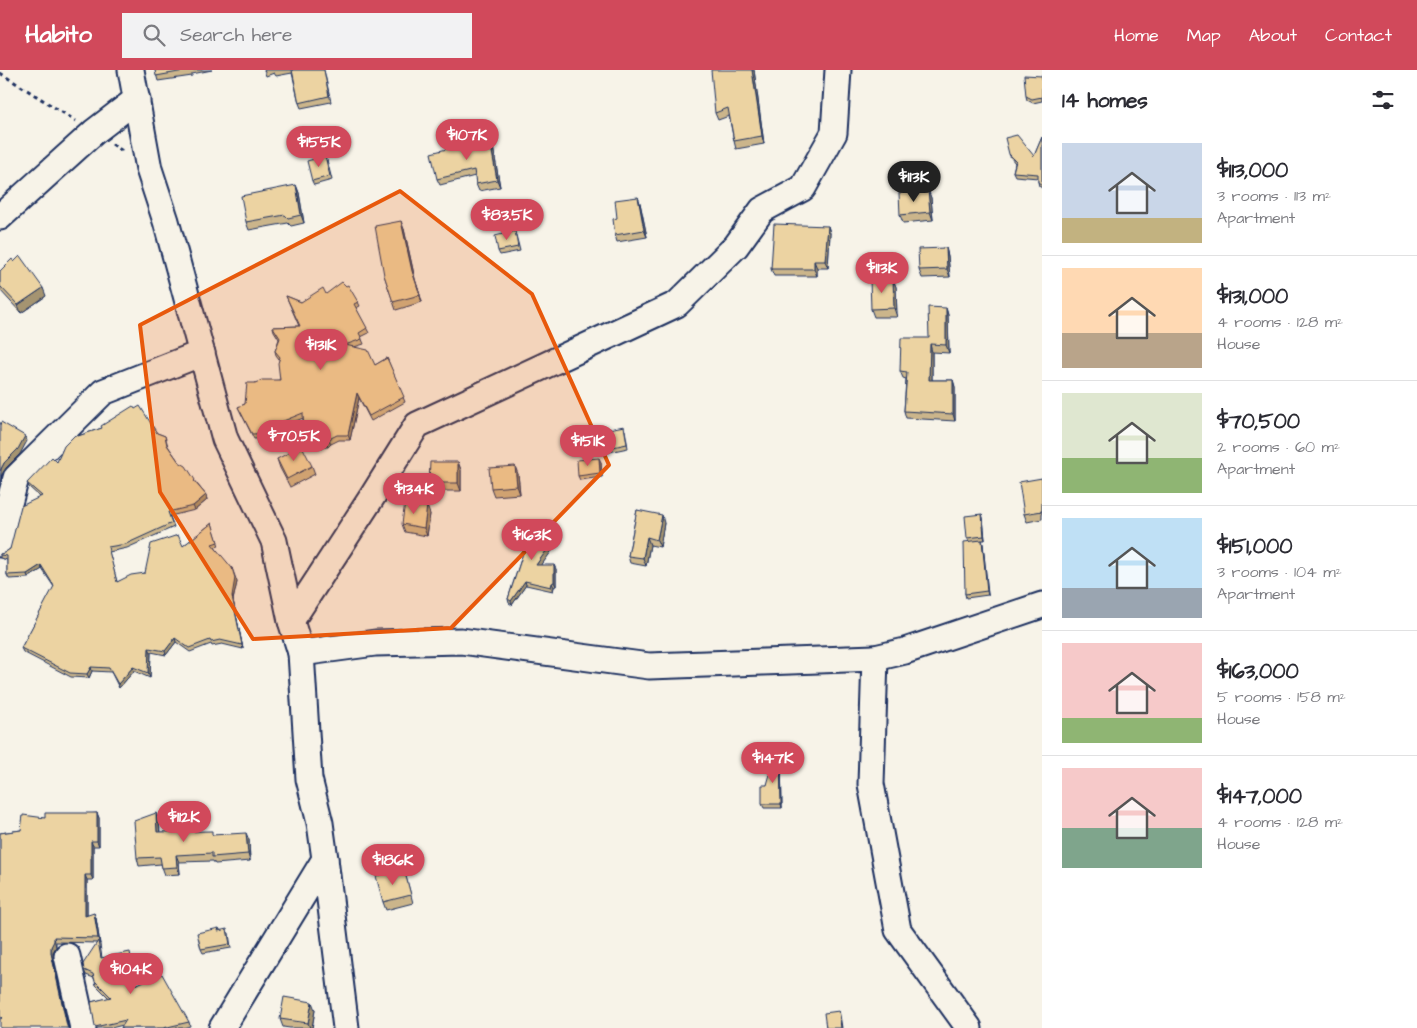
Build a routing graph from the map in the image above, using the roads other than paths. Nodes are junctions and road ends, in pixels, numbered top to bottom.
1 (131, 70) edge
2 (838, 70) edge
3 (137, 99) junction
4 (0, 217) edge
5 (202, 353) junction
6 (0, 544) edge
7 (1042, 605) edge
8 (291, 621) junction
9 (301, 653) junction
10 (875, 658) junction
11 (325, 860) junction
12 (67, 956) dead end
13 (83, 1028) edge
14 (222, 1028) edge
15 (346, 1028) edge
16 (969, 1028) edge

1 - 3 street
2 - 8 street
3 - 4 street
3 - 5 street
5 - 6 street
5 - 8 street
7 - 10 street
8 - 9 street
9 - 10 street
9 - 11 street
10 - 16 street
11 - 14 street
11 - 15 street
12 - 13 street

